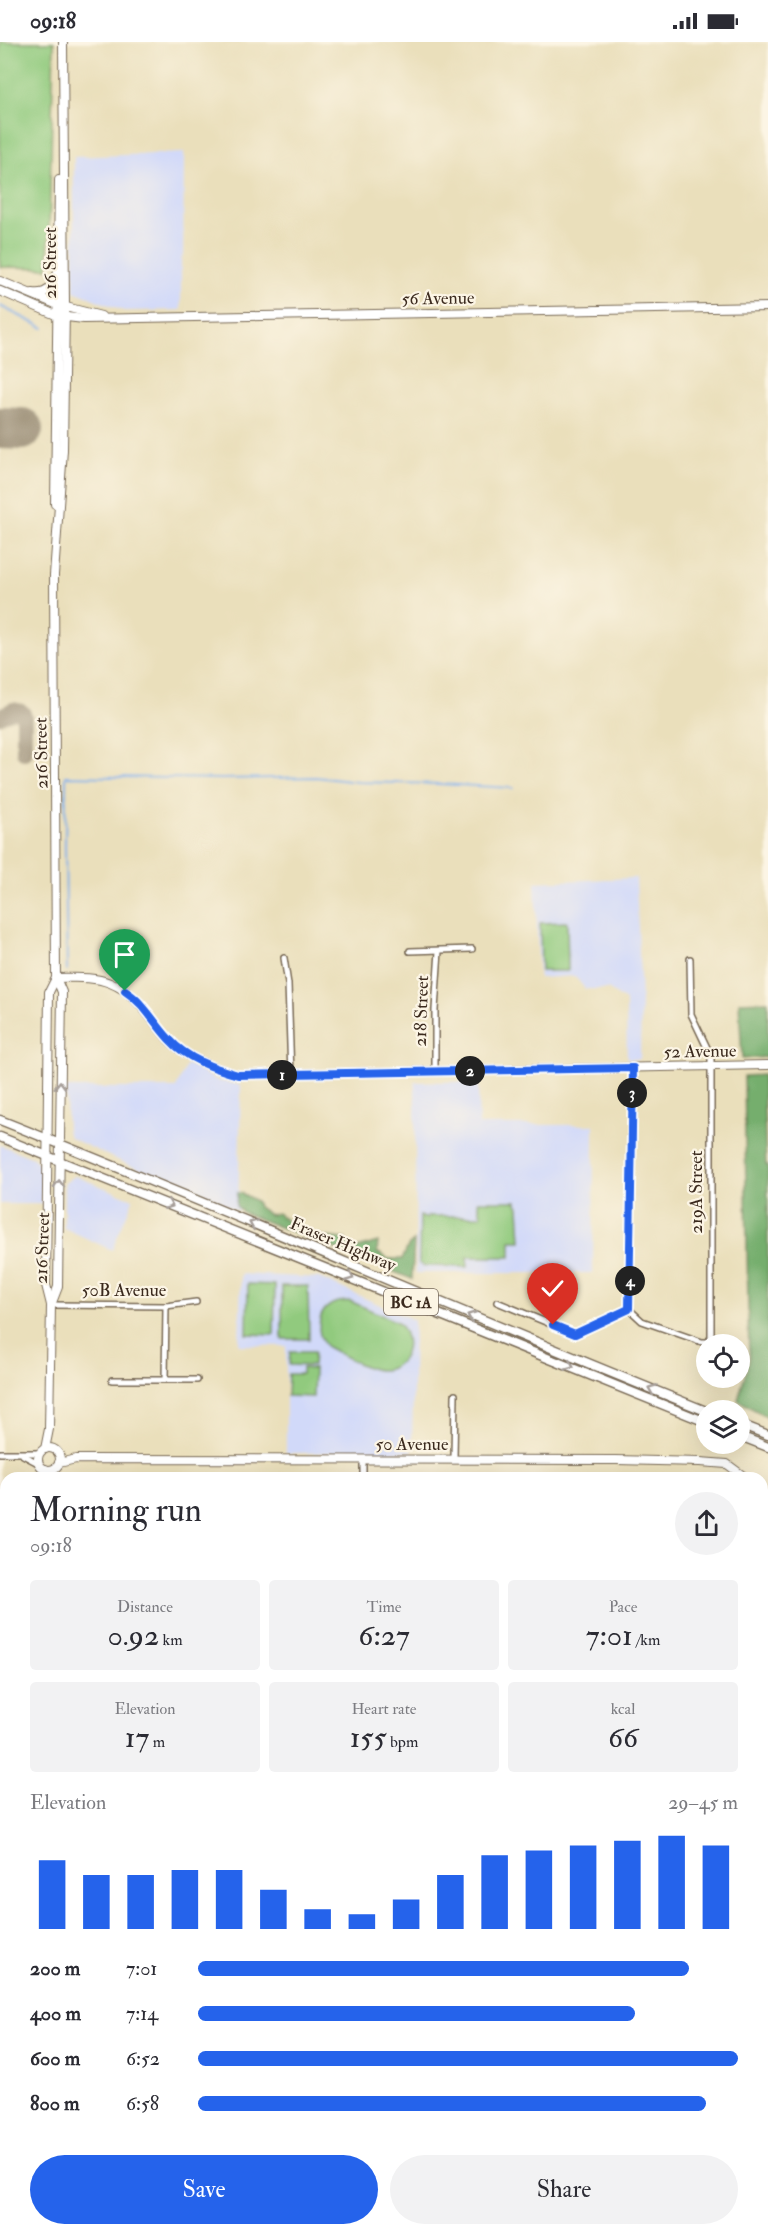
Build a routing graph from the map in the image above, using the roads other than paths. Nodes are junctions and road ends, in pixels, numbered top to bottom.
1 (63, 42) edge
2 (62, 143) junction
3 (58, 266) junction
4 (0, 281) edge
5 (0, 291) edge
6 (25, 292) junction
7 (62, 306) junction
8 (768, 307) edge
9 (61, 316) junction
10 (108, 318) junction
11 (472, 949) dead end
12 (410, 951) dead end
13 (439, 951) junction
14 (284, 958) dead end
15 (690, 959) dead end
16 (56, 978) junction
17 (768, 1065) edge
18 (711, 1066) junction
19 (633, 1068) junction
20 (435, 1072) junction
21 (291, 1075) junction
22 (0, 1120) edge
23 (0, 1137) edge
24 (47, 1139) junction
25 (60, 1144) junction
26 (47, 1156) junction
27 (60, 1162) junction
28 (196, 1302) dead end
29 (497, 1302) dead end
30 (51, 1305) junction
31 (166, 1306) junction
32 (629, 1309) junction
33 (112, 1380) dead end
34 (165, 1380) junction
35 (197, 1380) dead end
36 (455, 1395) dead end
37 (696, 1406) edge
38 (696, 1418) edge
39 (750, 1428) edge
40 (50, 1429) junction
41 (768, 1435) edge
42 (750, 1440) edge
43 (768, 1447) edge
44 (42, 1451) junction
45 (57, 1451) junction
46 (0, 1453) edge
47 (22, 1454) junction
48 (76, 1459) junction
49 (363, 1459) junction
50 (454, 1459) junction
51 (50, 1466) junction
52 (50, 1472) edge
53 (363, 1472) edge
54 (739, 1472) edge

1 - 2 main road, 216 Street
2 - 3 main road, 216 Street
2 - 7 main road, 216 Street
3 - 6 main road
3 - 7 main road, 216 Street
4 - 6 main road, 56 Avenue
5 - 9 main road, 56 Avenue
6 - 7 main road, 56 Avenue
7 - 9 main road, 216 Street
7 - 10 main road, 56 Avenue
8 - 10 main road, 56 Avenue
9 - 10 main road, 56 Avenue
9 - 16 main road, 216 Street
11 - 13 street
12 - 13 street
13 - 20 street, 218 Street
14 - 21 street
15 - 18 street, 219A Street
16 - 21 main road, 52 Avenue
16 - 24 main road, 216 Street
25 -> 16 main road, 216 Street
17 - 18 main road, 52 Avenue
18 - 19 main road, 52 Avenue
18 - 32 street, 219A Street
19 - 20 main road, 52 Avenue
19 - 32 street
20 - 21 main road, 52 Avenue
22 - 24 main road, Fraser Highway / BC 1A
23 - 26 main road, Fraser Highway / BC 1A
24 - 25 main road, Fraser Highway / BC 1A
24 - 26 main road, 216 Street
25 - 27 main road, 216 Street
37 -> 25 main road, Fraser Highway / BC 1A
26 - 27 main road, Fraser Highway / BC 1A
26 - 30 main road, 216 Street
30 -> 27 main road, 216 Street
27 -> 38 main road, Fraser Highway / BC 1A
28 - 31 street, 50B Avenue
29 - 32 street
30 - 31 street, 50B Avenue
30 - 40 main road, 216 Street
31 - 34 street
33 - 34 street
34 - 35 street
36 - 50 street
39 - 41 main road
40 - 44 main road, 216 Street
40 - 45 main road, 216 Street
42 - 43 main road
44 - 45 main road, 50 Avenue
44 - 47 street
44 - 51 main road, 216 Street
45 - 48 main road, 50 Avenue
45 - 51 main road, 216 Street
46 - 47 street
47 - 51 street
48 - 49 main road, 50 Avenue
48 - 51 main road, 50 Avenue
49 - 50 main road, 50 Avenue
49 - 53 street
50 - 54 main road, 50 Avenue
51 - 52 main road

